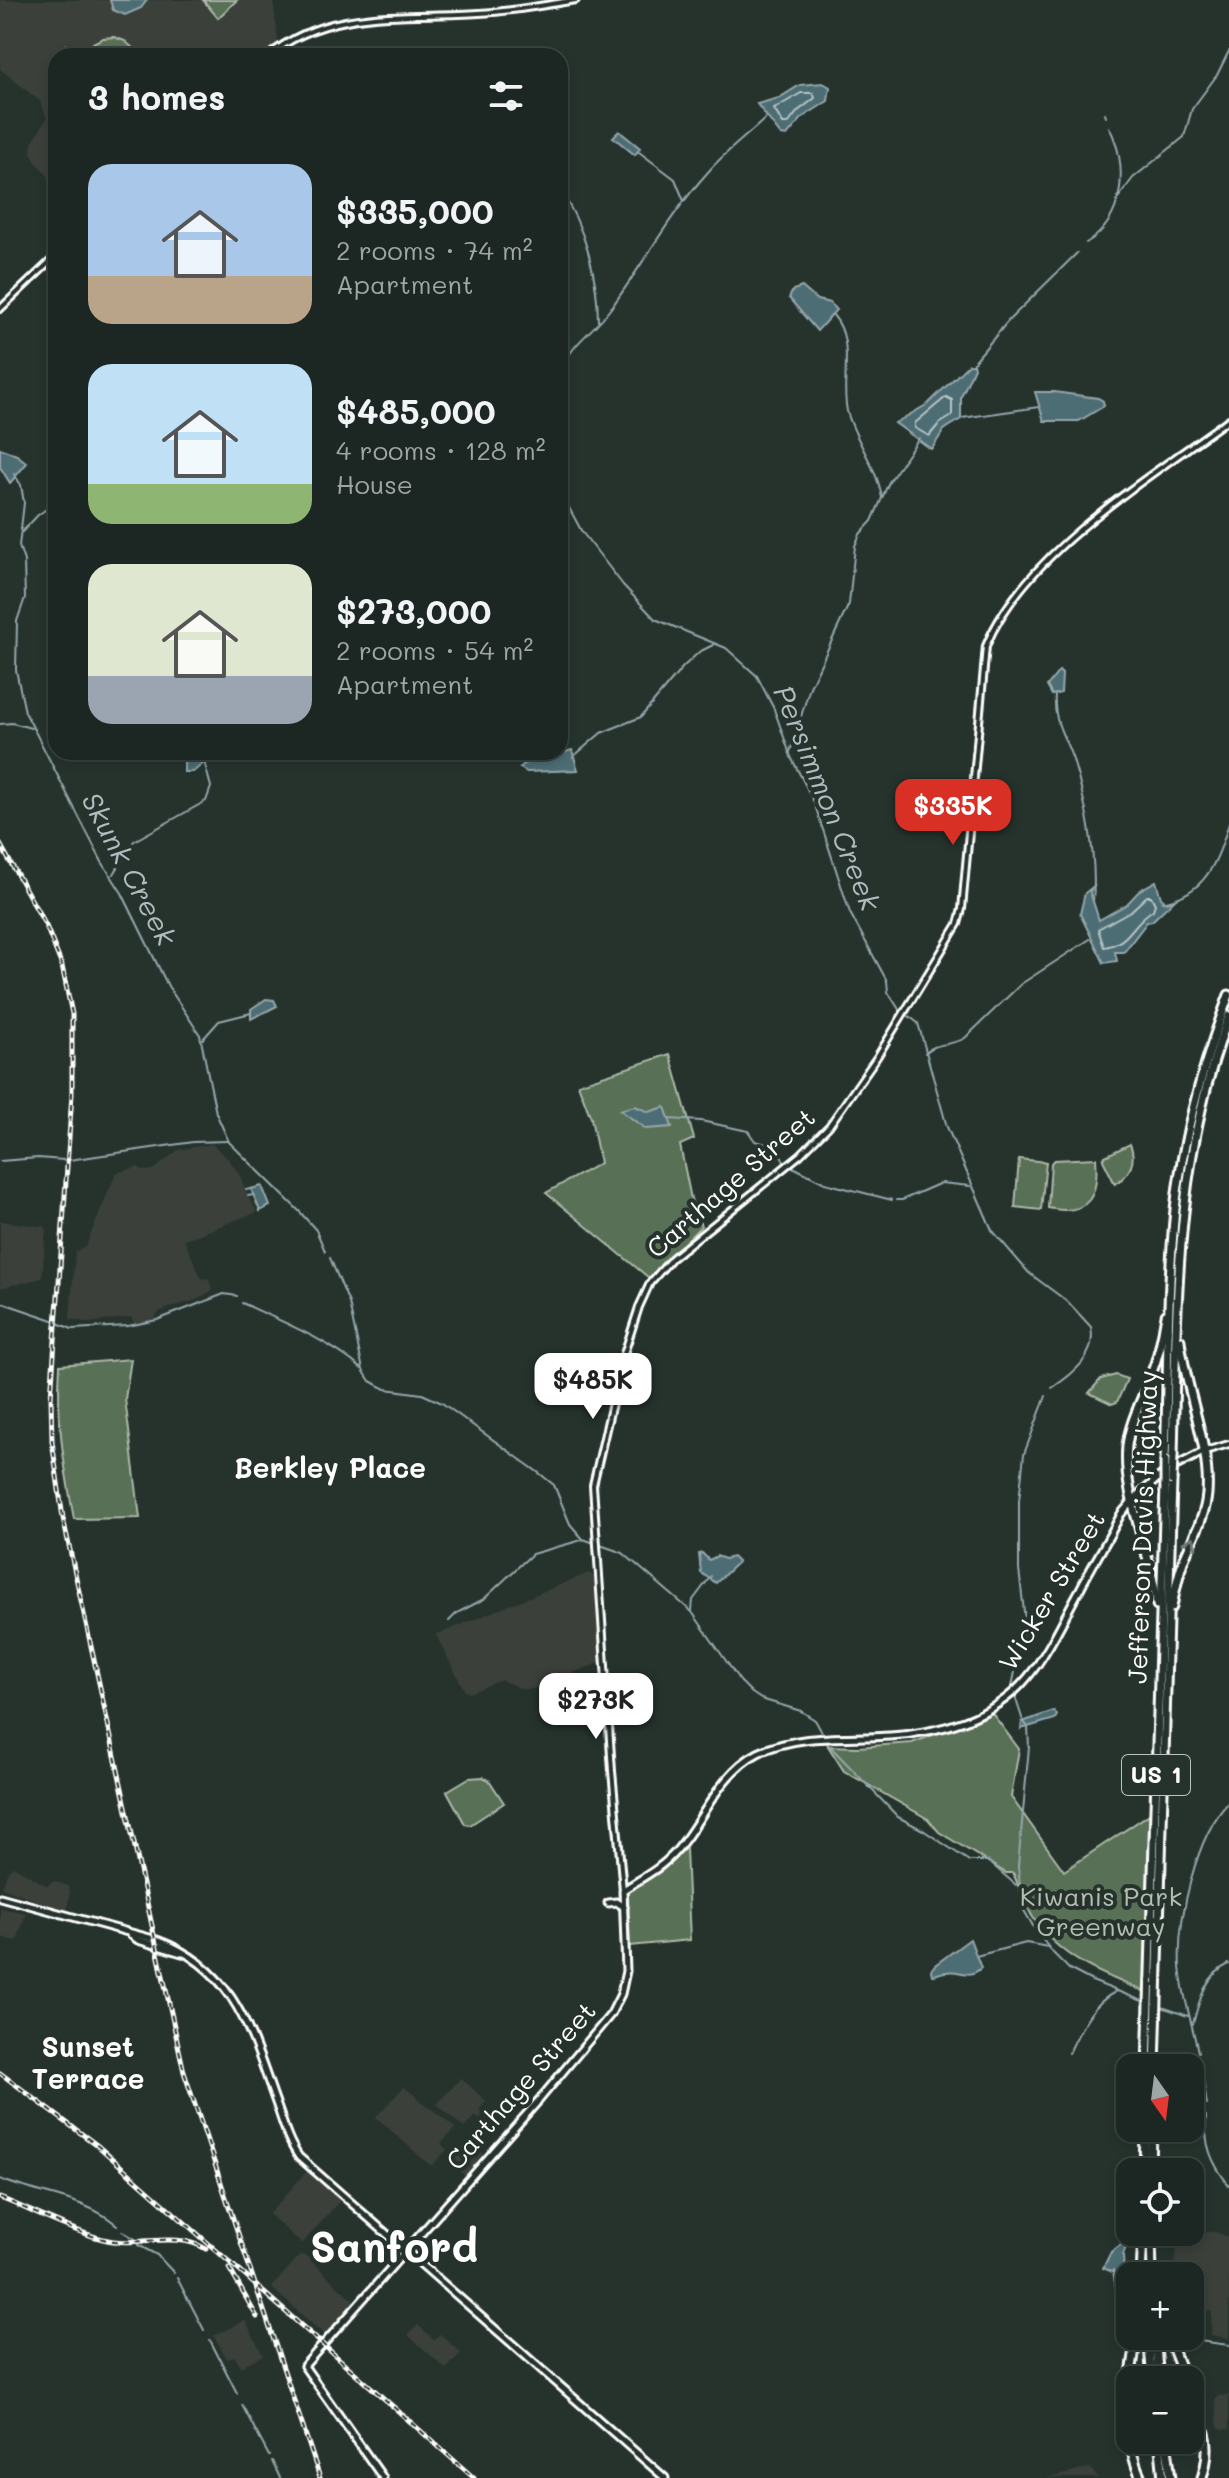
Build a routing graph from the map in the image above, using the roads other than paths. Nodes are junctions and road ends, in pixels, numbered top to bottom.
1 (576, 0) edge
2 (280, 48) edge
3 (48, 264) edge
4 (0, 309) edge
5 (1229, 419) edge
6 (1229, 995) edge
7 (1229, 1016) edge
8 (1171, 1269) junction
9 (1178, 1299) junction
10 (1229, 1444) edge
11 (1203, 1452) junction
12 (1169, 1458) junction
13 (1168, 1483) junction
14 (1133, 1500) junction
15 (1160, 1635) junction
16 (1167, 1645) junction
17 (623, 1890) junction
18 (0, 1897) edge
19 (608, 1903) dead end
20 (624, 1907) junction
21 (1151, 2054) edge
22 (1151, 2054) edge
23 (404, 2251) junction
24 (1204, 2430) edge
25 (1131, 2454) edge
26 (1160, 2454) edge
27 (1168, 2454) edge
28 (383, 2478) edge
29 (665, 2478) edge
30 (1141, 2478) edge
31 (1163, 2478) edge
32 (1171, 2478) edge
33 (1202, 2478) edge

1 - 2 main road
3 - 4 main road
5 - 17 main road, Carthage Street
6 - 8 highway, Jefferson Davis Highway / US 1
7 - 9 highway, Jefferson Davis Highway / US 1
8 - 12 highway, Jefferson Davis Highway / US 1
8 - 14 highway
9 - 11 highway
9 - 12 highway, Jefferson Davis Highway / US 1
10 - 11 main road, Wicker Street
11 - 14 main road, Wicker Street
16 -> 11 highway
12 - 13 highway, Jefferson Davis Highway / US 1, bridge
13 - 15 highway, Jefferson Davis Highway / US 1
13 - 16 highway, Jefferson Davis Highway / US 1
14 - 15 highway
14 - 17 main road, Wicker Street
15 - 22 highway, Jefferson Davis Highway / US 1
16 - 21 highway, Jefferson Davis Highway / US 1
17 - 20 main road, Carthage Street
18 - 23 main road
19 - 20 main road
20 - 23 main road, Carthage Street
23 - 28 main road, Carthage Street
23 - 29 main road
24 - 33 highway
25 - 30 highway
26 - 31 highway
27 - 32 highway

